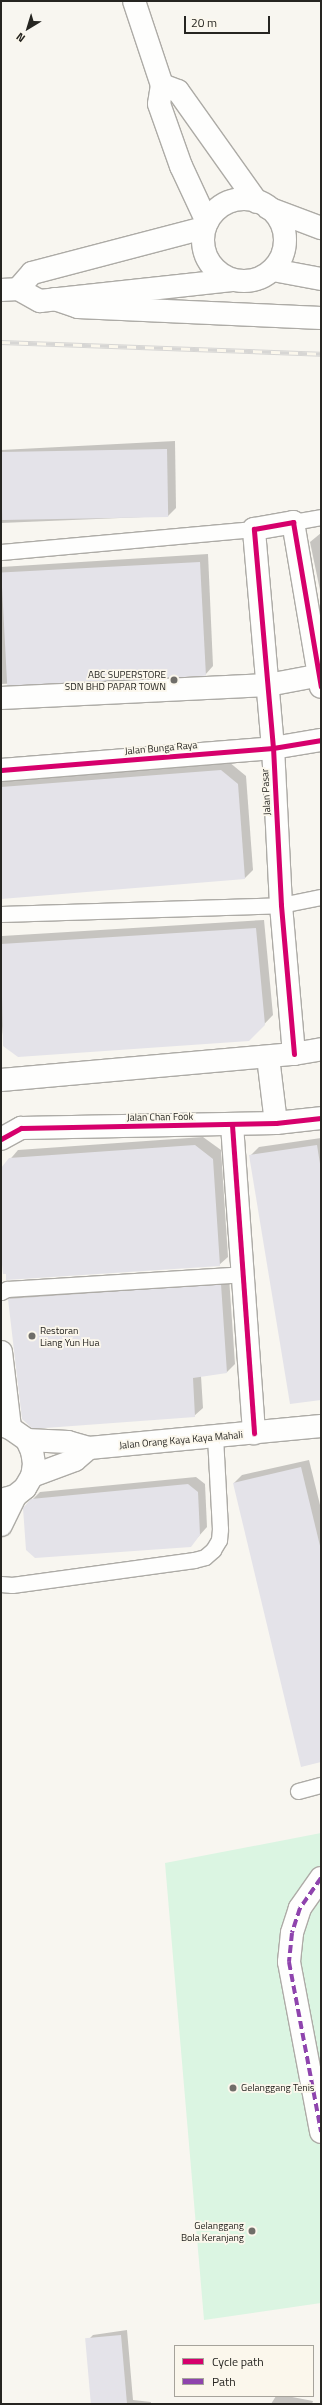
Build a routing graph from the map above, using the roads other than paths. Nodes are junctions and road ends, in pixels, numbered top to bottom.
1 (134, 1) edge
2 (162, 85) junction
3 (263, 205) junction
4 (206, 225) junction
5 (321, 228) edge
6 (273, 270) junction
7 (321, 279) edge
8 (232, 280) junction
9 (9, 289) edge
10 (55, 299) junction
11 (321, 318) edge
12 (321, 517) edge
13 (293, 522) junction
14 (254, 529) junction
15 (1, 552) edge
16 (320, 679) edge
17 (268, 685) junction
18 (1, 698) edge
19 (321, 740) edge
20 (273, 748) junction
21 (1, 770) edge
22 (321, 898) edge
23 (281, 905) junction
24 (1, 914) edge
25 (321, 1049) edge
26 (294, 1054) junction
27 (268, 1056) junction
28 (1, 1080) edge
29 (321, 1118) edge
30 (276, 1123) junction
31 (232, 1124) junction
32 (1, 1139) edge
33 (242, 1274) junction
34 (1, 1292) edge
35 (1, 1352) edge
36 (321, 1426) edge
37 (12, 1431) edge
38 (254, 1433) junction
39 (215, 1437) junction
40 (89, 1448) junction
41 (32, 1476) junction
42 (8, 1498) edge
43 (1, 1525) edge
44 (1, 1584) edge
45 (321, 1786) edge
46 (298, 1791) dead end
47 (321, 1878) edge
48 (321, 2132) edge

1 - 2 street
2 - 3 street
2 - 4 street
3 - 4 street
3 - 5 street
3 - 6 street
4 - 8 street
4 - 9 street
6 - 7 street
6 - 8 street
8 - 10 street
9 - 10 street
10 - 11 street
12 - 13 lane
13 - 14 street
13 - 16 street
14 - 15 lane
14 - 17 street, Jalan Pasar
16 - 17 street
17 - 18 street
17 - 20 street, Jalan Pasar
19 - 20 street, Jalan Bunga Raya
20 - 21 street, Jalan Bunga Raya
20 - 23 street, Jalan Pasar
22 - 23 lane
23 - 24 lane
23 - 26 street, Jalan Pasar
25 - 26 street
26 - 27 street
27 - 28 street
27 - 30 street
29 - 30 street, Jalan Chan Fook
30 - 31 street, Jalan Chan Fook
31 - 32 street, Jalan Chan Fook
31 - 33 street
33 - 34 lane
33 - 38 street
35 - 37 street
36 - 38 street, Jalan Orang Kaya Kaya Mahali
37 - 40 street, Jalan Orang Kaya Kaya Mahali
37 - 41 street
38 - 39 street, Jalan Orang Kaya Kaya Mahali
39 - 40 street, Jalan Orang Kaya Kaya Mahali
39 - 44 lane
40 - 41 street
41 - 42 street
42 - 43 street
45 - 46 lane
47 - 48 street

